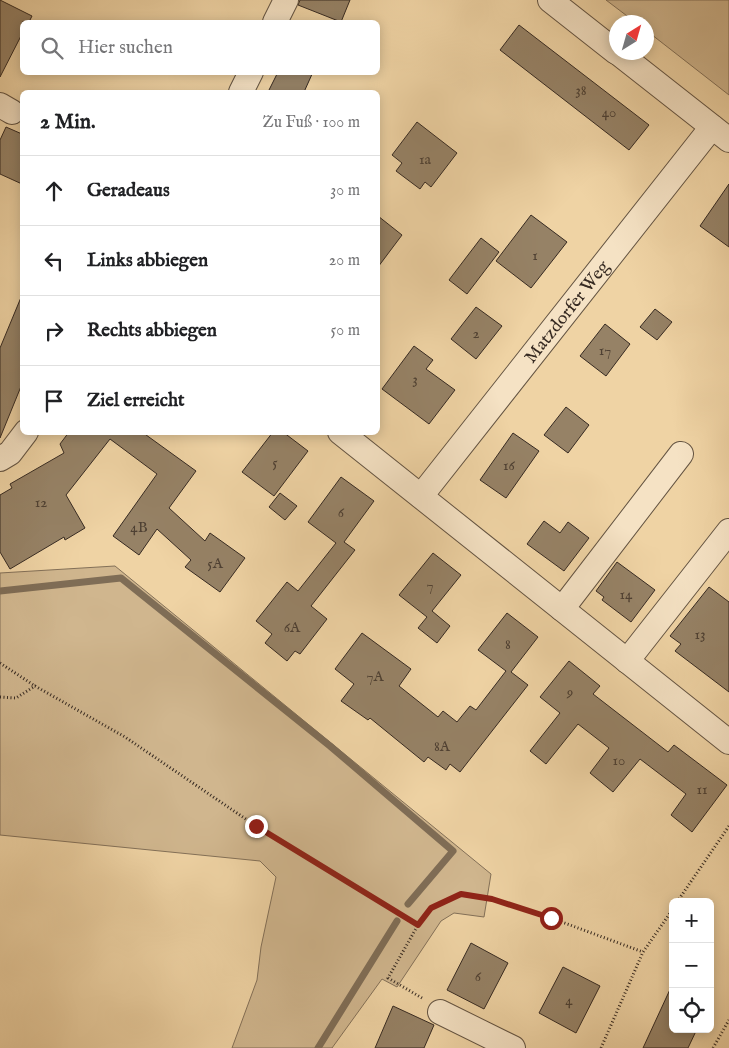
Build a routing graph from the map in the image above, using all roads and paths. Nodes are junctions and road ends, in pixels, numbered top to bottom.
1 (286, 0) edge
2 (550, 0) edge
3 (276, 20) edge
4 (609, 46) edge
5 (627, 60) edge
6 (250, 75) edge
7 (242, 90) edge
8 (720, 134) edge
9 (24, 435) edge
10 (344, 435) edge
11 (681, 454) dead end
12 (0, 459) edge
13 (421, 496) junction
14 (729, 531) edge
15 (562, 609) junction
16 (627, 661) junction
17 (0, 663) edge
18 (35, 686) junction
19 (0, 697) edge
20 (729, 742) edge
21 (729, 826) edge
22 (680, 898) edge
23 (669, 914) edge
24 (418, 925) junction
25 (643, 952) junction
26 (440, 1012) joint
27 (729, 1020) edge
28 (513, 1048) edge
29 (601, 1048) edge
30 (713, 1048) edge

1 - 3 street
2 - 4 street
5 - 8 street
6 - 7 street
8 - 13 street, Matzdorfer Weg
9 - 12 street
10 - 13 street
11 - 15 street
13 - 15 street
14 - 16 street
15 - 16 street
16 - 20 street
17 - 18 path
18 - 19 path
18 - 24 path
21 - 22 path
23 - 25 path
24 - 25 path
24 - 26 path
25 - 29 path
26 - 28 street
27 - 30 path

